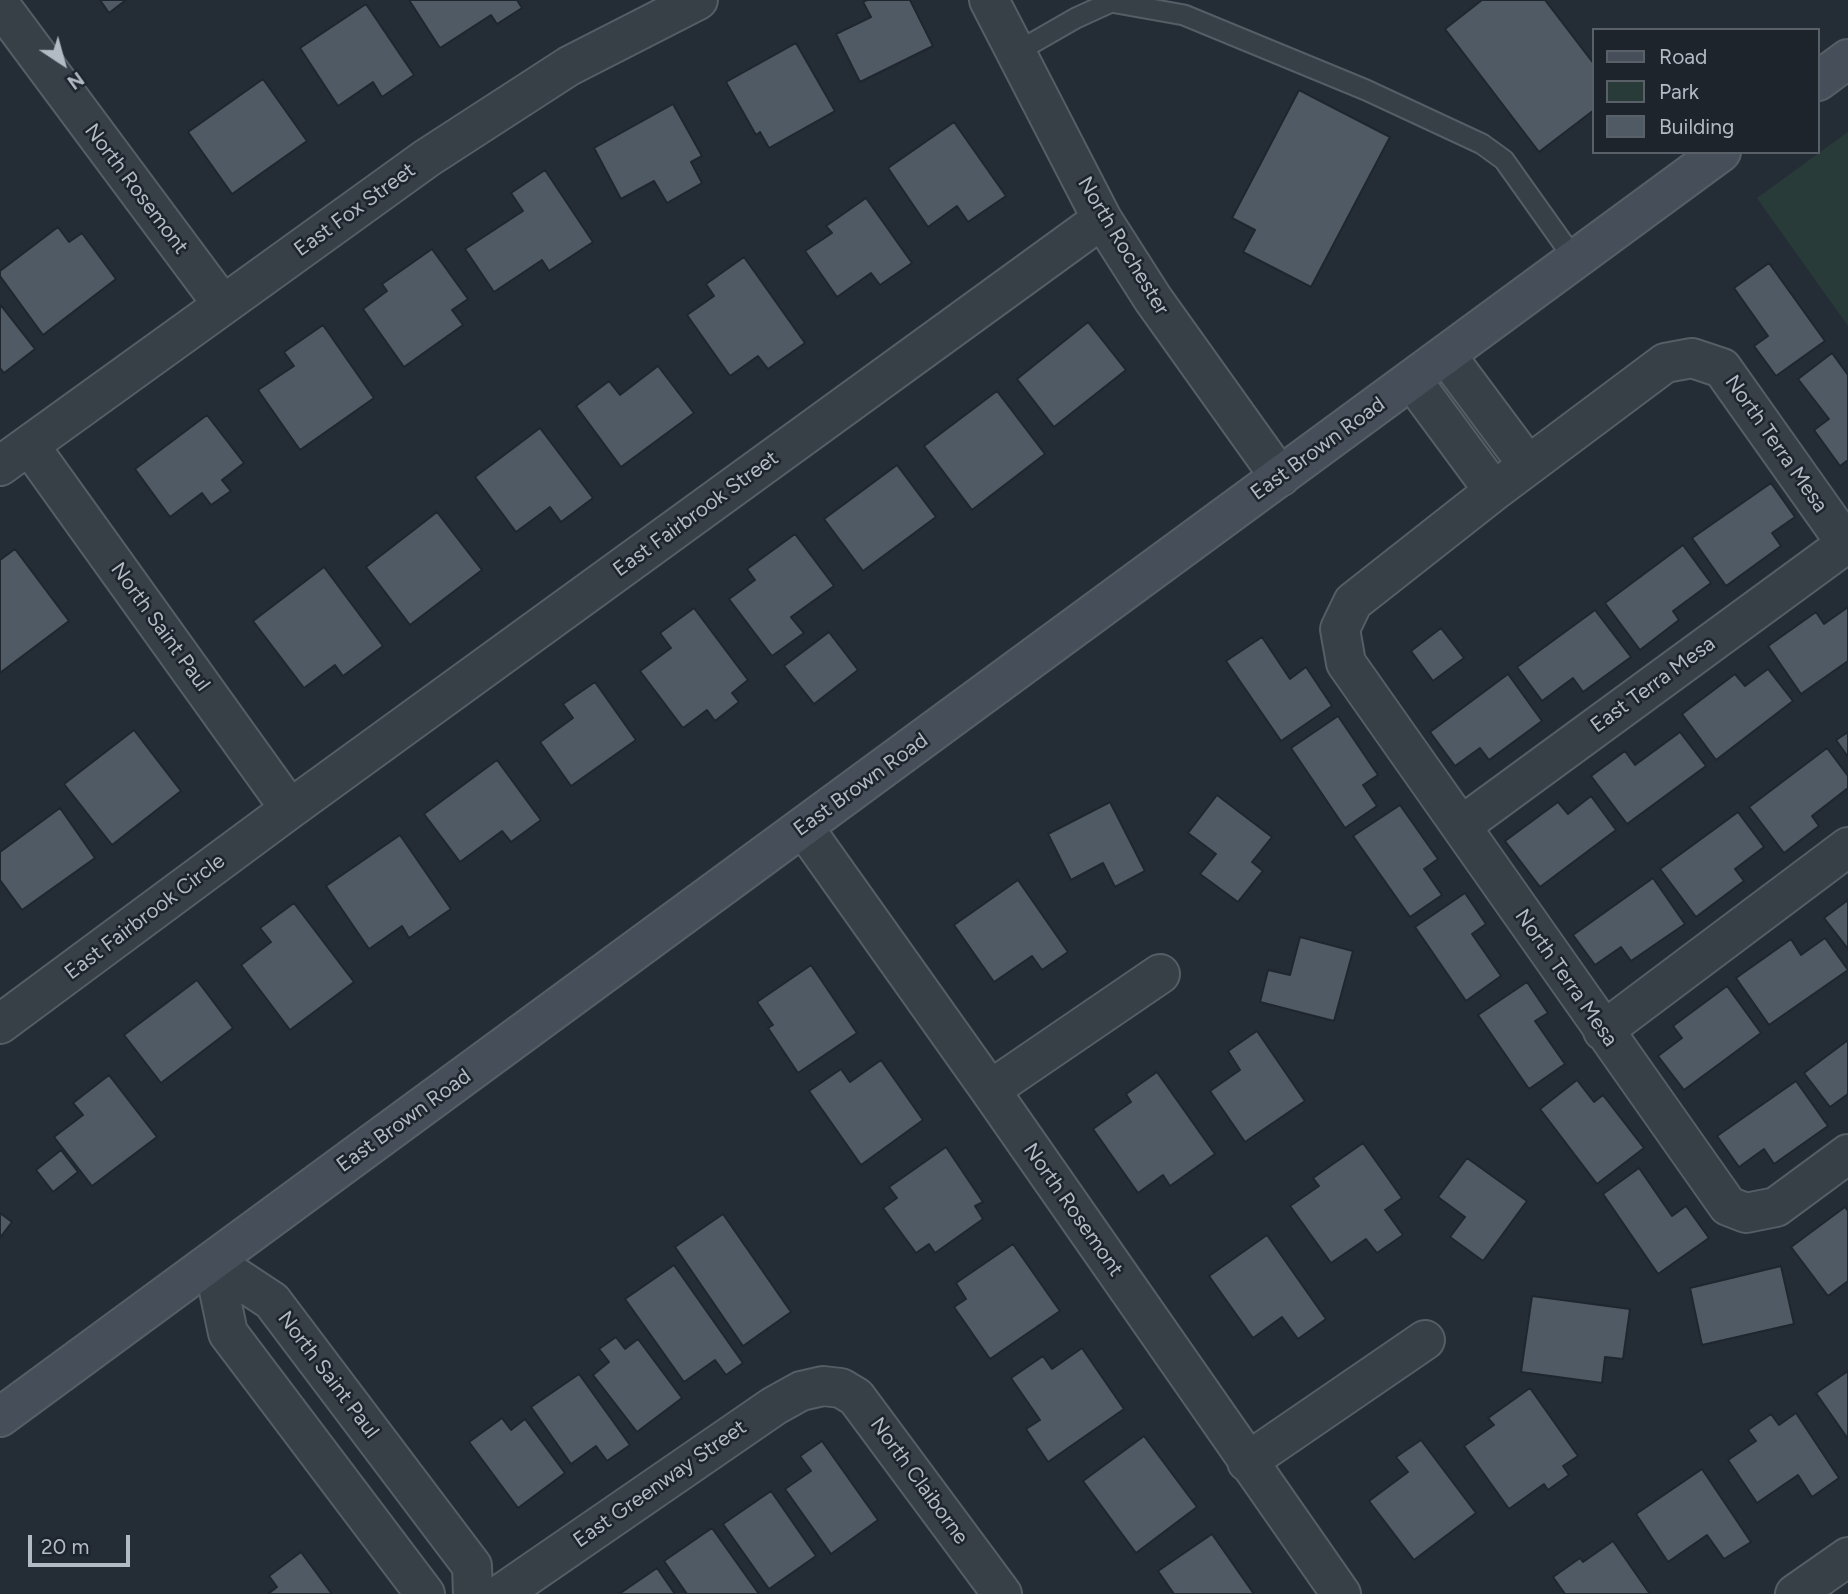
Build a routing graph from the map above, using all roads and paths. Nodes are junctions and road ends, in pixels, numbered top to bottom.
1 (698, 0) edge
2 (989, 0) edge
3 (0, 5) edge
4 (1015, 53) junction
5 (1848, 59) edge
6 (1820, 80) edge
7 (1718, 154) edge
8 (1102, 219) junction
9 (1575, 260) junction
10 (223, 305) junction
11 (1446, 355) junction
12 (1412, 380) junction
13 (15, 456) edge
14 (1528, 465) junction
15 (1280, 477) junction
16 (1494, 491) junction
17 (1847, 545) edge
18 (290, 809) junction
19 (1461, 827) junction
20 (804, 828) junction
21 (1848, 847) edge
22 (1160, 974) dead end
23 (0, 1024) edge
24 (1603, 1031) junction
25 (990, 1090) junction
26 (1848, 1154) edge
27 (214, 1262) junction
28 (1424, 1340) dead end
29 (824, 1386) joint
30 (0, 1417) edge
31 (1247, 1462) junction
32 (1848, 1557) edge
33 (425, 1594) edge
34 (473, 1594) edge
35 (501, 1594) edge
36 (1002, 1594) edge
37 (1341, 1594) edge
38 (1795, 1594) edge

1 - 10 street, East Fox Street
2 - 4 street, North Rochester
3 - 10 street, North Rosemont
4 - 8 street, North Rochester
4 - 9 lane
5 - 6 main road
7 - 9 main road, East Brown Road
8 - 15 street, North Rochester
8 - 18 street, East Fairbrook Street
9 - 11 main road, East Brown Road
10 - 13 street, East Fox Street
11 - 12 main road, East Brown Road
11 - 14 street
12 - 15 main road, East Brown Road
12 - 16 street
13 - 18 street, North Saint Paul
14 - 16 street
14 - 17 street, North Terra Mesa
15 - 20 main road, East Brown Road
16 - 19 street, North Terra Mesa
17 - 19 street, East Terra Mesa
18 - 23 street, East Fairbrook Circle
19 - 24 street, North Terra Mesa
20 - 25 street, North Rosemont
20 - 27 main road, East Brown Road
21 - 24 street
22 - 25 street
24 - 26 street, North Terra Mesa
25 - 31 street, North Rosemont
27 - 30 main road, East Brown Road
27 - 33 street
27 - 34 street, North Saint Paul
28 - 31 street
29 - 35 street, East Greenway Street
29 - 36 street, North Claiborne
31 - 37 street, North Rosemont
32 - 38 street

